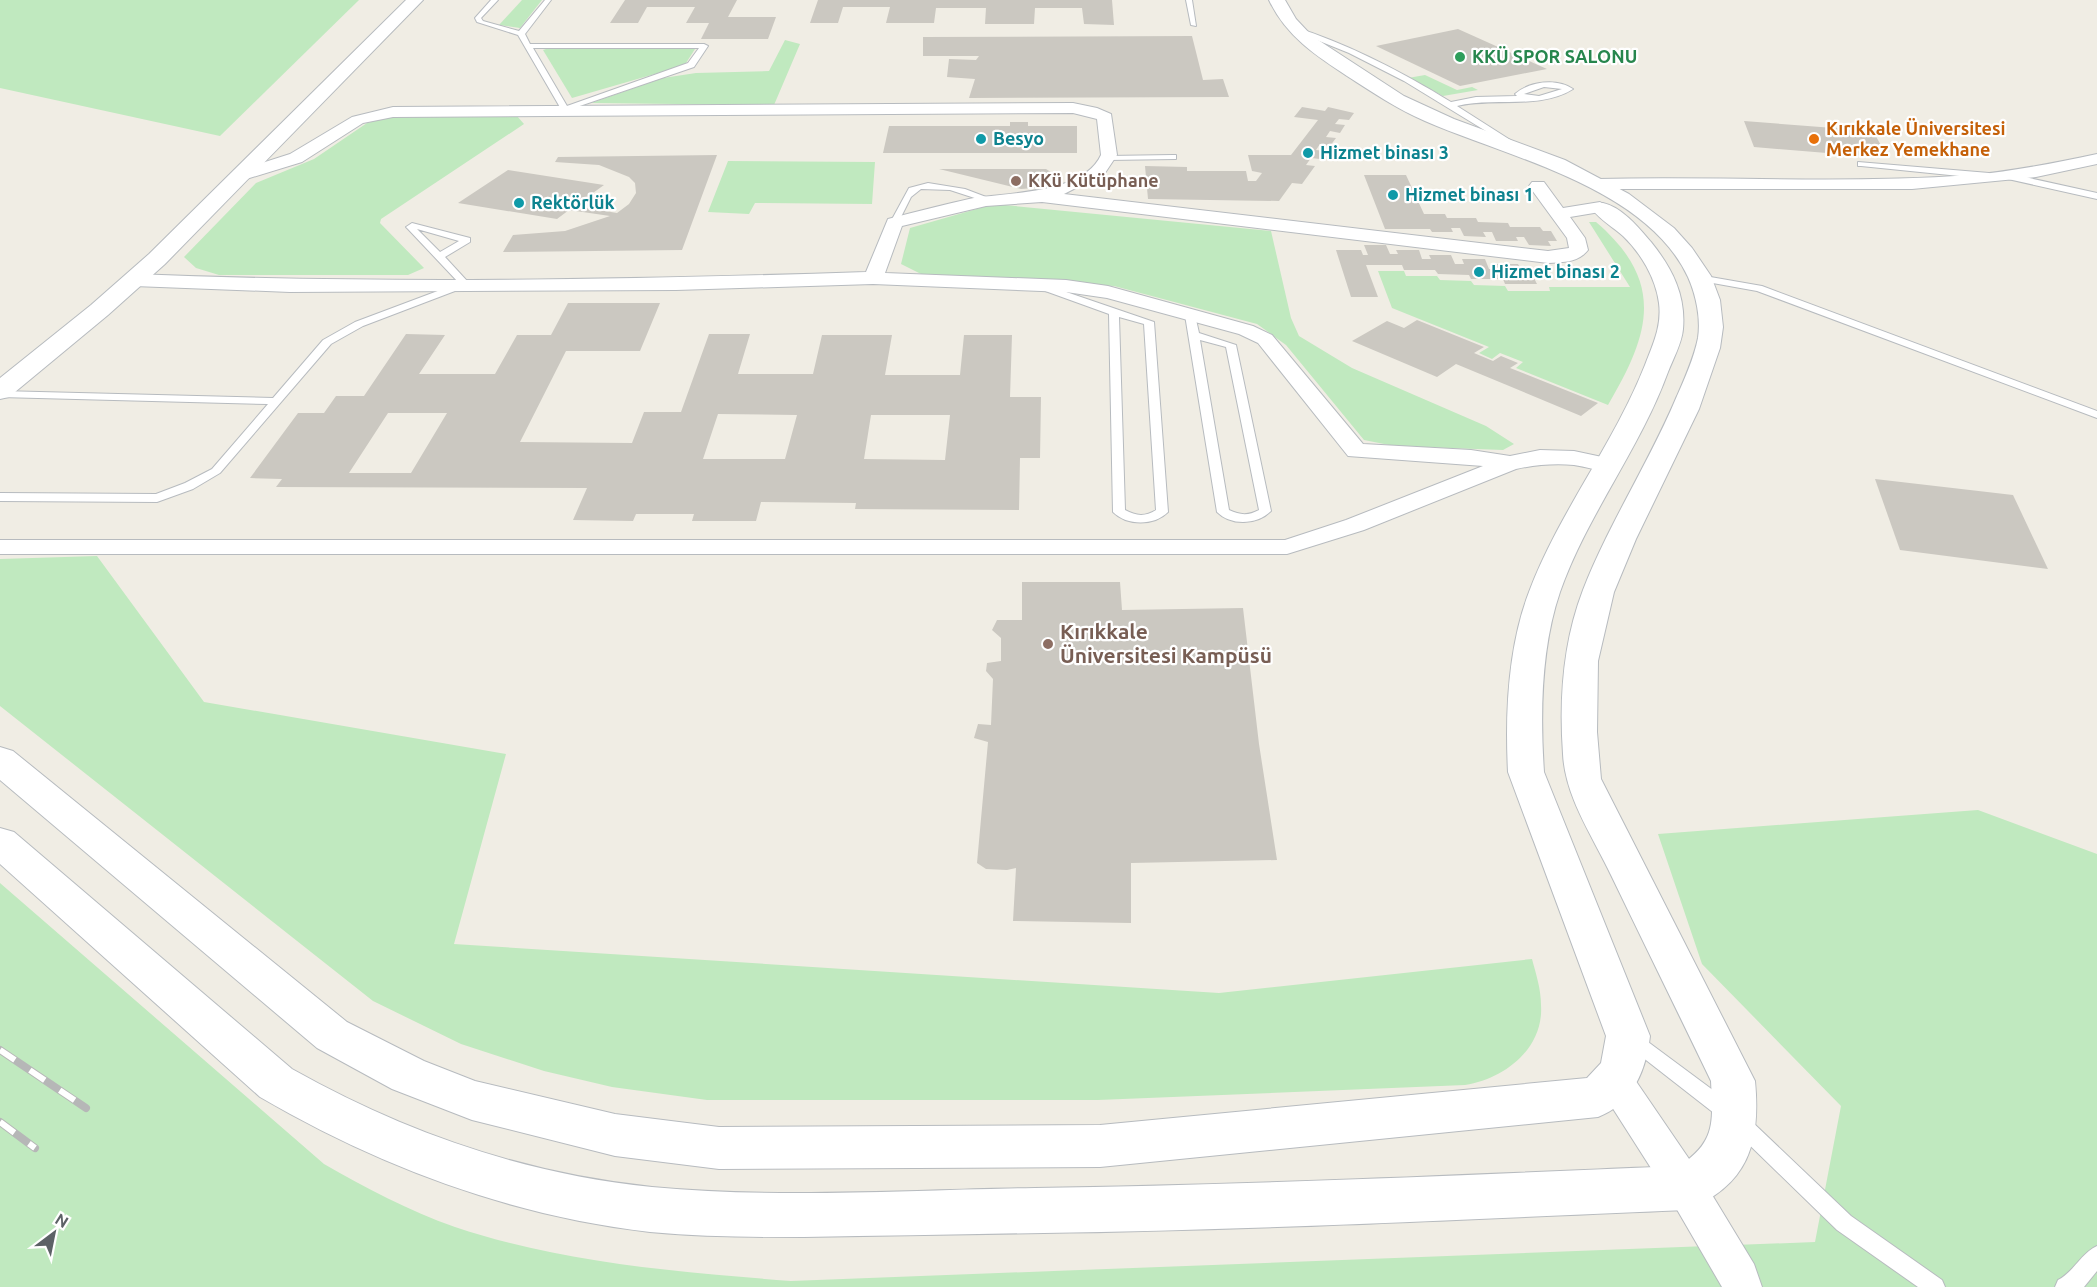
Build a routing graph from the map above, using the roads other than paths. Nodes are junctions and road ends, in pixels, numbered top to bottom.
1 (392, 0) edge
2 (415, 0) edge
3 (495, 0) edge
4 (548, 0) edge
5 (1189, 0) edge
6 (1253, 0) edge
7 (1286, 15) edge
8 (1194, 25) dead end
9 (522, 34) junction
10 (527, 46) junction
11 (1527, 98) junction
12 (1450, 105) junction
13 (565, 109) junction
14 (1514, 146) junction
15 (1173, 157) dead end
16 (1108, 158) junction
17 (2097, 159) edge
18 (1861, 164) dead end
19 (215, 175) junction
20 (243, 175) junction
21 (1996, 176) junction
22 (1538, 186) dead end
23 (2097, 196) edge
24 (1042, 197) junction
25 (1609, 198) junction
26 (990, 200) junction
27 (186, 202) dead end
28 (1559, 214) junction
29 (894, 224) junction
30 (438, 257) junction
31 (1681, 277) junction
32 (873, 278) junction
33 (103, 279) dead end
34 (134, 280) junction
35 (465, 284) junction
36 (1035, 285) junction
37 (1114, 312) junction
38 (1192, 325) junction
39 (0, 393) edge
40 (274, 401) junction
41 (2097, 415) edge
42 (1510, 463) junction
43 (1608, 465) junction
44 (1652, 477) junction
45 (0, 497) edge
46 (0, 547) edge
47 (0, 760) edge
48 (0, 842) edge
49 (1628, 1036) junction
50 (1616, 1082) junction
51 (1736, 1120) junction
52 (1686, 1188) junction
53 (2097, 1256) edge
54 (1742, 1287) edge
55 (1935, 1287) edge
56 (2065, 1287) edge

1 - 19 street
2 - 20 street
3 - 9 lane
4 - 9 lane
5 - 8 lane
6 - 25 street
7 - 12 lane
7 - 14 street
9 - 10 lane
10 - 13 lane
10 - 13 lane
11 - 11 lane
11 - 12 lane
12 - 14 lane
13 - 16 street
13 - 20 street
14 - 25 street
15 - 16 lane
16 - 24 street
17 - 21 street
18 - 21 lane
19 - 20 street
19 - 27 street
20 - 34 street
21 - 23 lane
21 - 25 street
22 - 28 street
24 - 26 street
24 - 28 street
25 - 28 street
25 - 31 street
26 - 29 street
26 - 29 lane
29 - 32 street
30 - 30 lane
30 - 35 lane
31 - 41 lane
31 - 43 street
31 - 44 street
32 - 35 street
32 - 36 street
33 - 34 street
34 - 35 street
34 - 39 street
35 - 40 lane
36 - 37 lane
36 - 38 street
37 - 37 lane
38 - 38 lane
38 - 42 street
39 - 40 lane
40 - 45 lane
42 - 43 street
42 - 46 street
43 - 44 street
43 - 49 street
44 - 51 street
47 - 50 street
48 - 52 street
49 - 50 street
49 - 51 lane
50 - 52 street
51 - 52 street
51 - 55 lane
52 - 54 street
53 - 56 lane

